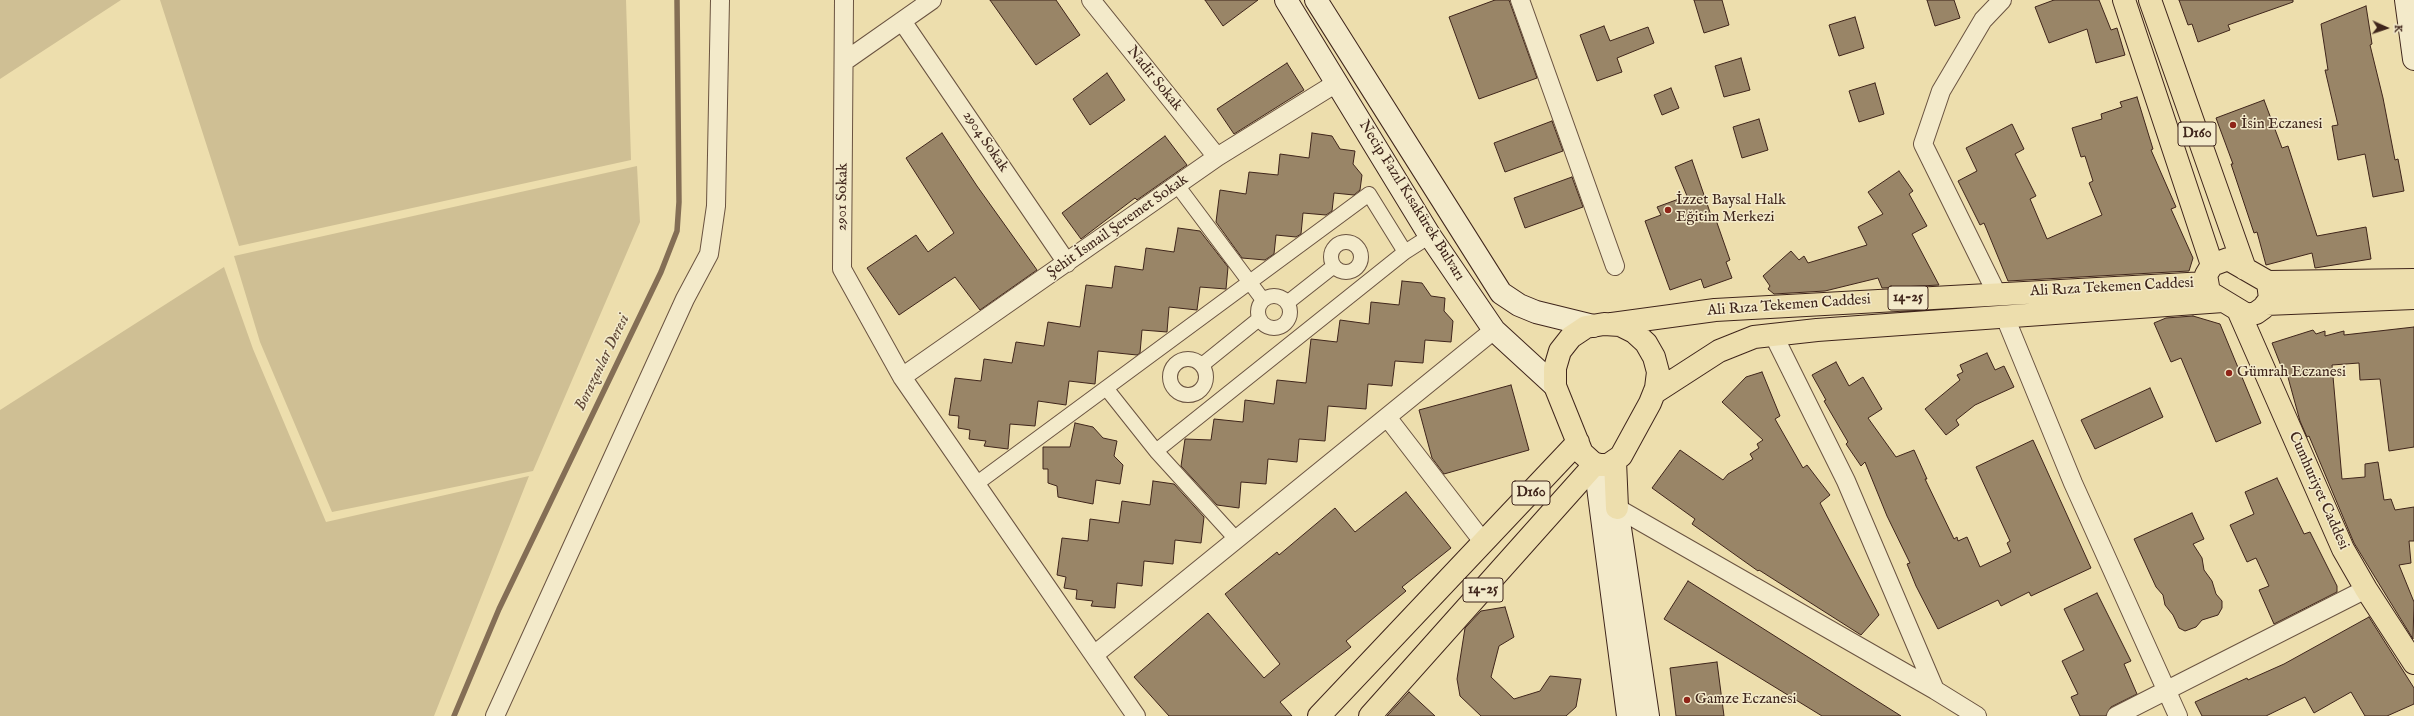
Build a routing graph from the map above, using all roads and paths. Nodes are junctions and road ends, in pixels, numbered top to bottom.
1 (720, 0) edge
2 (844, 0) edge
3 (932, 0) edge
4 (1091, 0) edge
5 (1286, 0) edge
6 (1316, 0) edge
7 (1520, 0) edge
8 (2002, 0) edge
9 (2124, 0) edge
10 (2150, 0) edge
11 (2406, 0) edge
12 (902, 21) junction
13 (2414, 59) edge
14 (845, 61) junction
15 (1338, 82) junction
16 (1217, 157) junction
17 (1177, 185) junction
18 (1321, 229) junction
19 (1430, 236) junction
20 (1336, 246) junction
21 (1405, 252) junction
22 (1067, 263) junction
23 (1334, 266) junction
24 (1615, 266) dead end
25 (2245, 269) junction
26 (1352, 270) junction
27 (2209, 274) junction
28 (2414, 280) edge
29 (1251, 281) junction
30 (2268, 282) junction
31 (1362, 286) junction
32 (1997, 294) junction
33 (2414, 298) edge
34 (1263, 300) junction
35 (1287, 303) junction
36 (2266, 304) junction
37 (2230, 305) junction
38 (2005, 317) junction
39 (1259, 319) junction
40 (1602, 325) junction
41 (1282, 327) junction
42 (1494, 330) junction
43 (1773, 334) junction
44 (1172, 339) junction
45 (1293, 342) junction
46 (1180, 360) junction
47 (1202, 365) junction
48 (902, 377) junction
49 (1555, 386) junction
50 (1106, 388) junction
51 (1200, 390) junction
52 (1654, 393) junction
53 (1215, 405) junction
54 (1387, 417) junction
55 (1578, 442) junction
56 (1156, 452) junction
57 (1605, 463) junction
58 (976, 484) junction
59 (1617, 508) junction
60 (1236, 539) junction
61 (1484, 543) junction
62 (2366, 589) junction
63 (1094, 655) junction
64 (2414, 663) edge
65 (1935, 690) junction
66 (2166, 690) junction
67 (495, 716) edge
68 (1136, 716) edge
69 (1319, 716) edge
70 (1370, 716) edge
71 (1628, 716) edge
72 (1648, 716) edge
73 (1977, 716) edge
74 (2116, 716) edge
75 (2178, 716) edge

1 - 67 street
2 - 14 street, 2901 Sokak
3 - 12 street
4 - 16 street, Nadir Sokak
5 - 15 main road, Necip Fazıl Kısakürek Bulvarı
6 - 40 main road, Necip Fazıl Kısakürek Bulvarı
7 - 24 street
8 - 32 street
9 - 27 main road, D160
10 - 25 main road, D160
11 - 13 main road
12 - 14 street
12 - 22 street, 2904 Sokak
14 - 48 street, 2901 Sokak
15 - 16 street, Şehit İsmail Şeremet Sokak
15 - 19 main road, Necip Fazıl Kısakürek Bulvarı
16 - 17 street, Şehit İsmail Şeremet Sokak
17 - 22 street, Şehit İsmail Şeremet Sokak
17 - 29 street
18 - 20 street
18 - 21 street
18 - 29 street
19 - 21 street
19 - 42 main road, Necip Fazıl Kısakürek Bulvarı
20 - 23 street
20 - 26 street
21 - 31 street
22 - 48 street, Şehit İsmail Şeremet Sokak
23 - 26 street
23 - 35 street
25 - 27 main road, Ali Rıza Tekemen Caddesi
25 - 30 main road
26 - 31 street
27 - 32 main road, Ali Rıza Tekemen Caddesi / 14-25
27 - 37 main road
28 - 30 main road
29 - 34 street
29 - 44 street
30 - 36 main road
31 - 45 street
32 - 40 main road, Ali Rıza Tekemen Caddesi / 14-25
33 - 36 main road
34 - 35 street
34 - 39 street
35 - 41 street
36 - 37 main road, Ali Rıza Tekemen Caddesi
37 - 38 main road, Ali Rıza Tekemen Caddesi / 14-25
37 - 62 main road, Cumhuriyet Caddesi
38 - 43 main road, Ali Rıza Tekemen Caddesi / 14-25
38 - 66 street
39 - 41 street
39 - 47 street
40 - 49 main road, 14-25
40 - 52 main road, 14-25
41 - 45 street
42 - 49 main road, Necip Fazıl Kısakürek Bulvarı
42 - 54 street
43 - 52 main road, Ali Rıza Tekemen Caddesi / 14-25
43 - 65 street
44 - 46 street
44 - 50 street
45 - 53 street
46 - 47 street
46 - 51 street
47 - 51 street
48 - 58 street, 2901 Sokak
49 - 55 main road, 14-25
50 - 56 street
50 - 58 street
51 - 53 street
52 - 57 main road, 14-25
53 - 56 street
54 - 60 street
54 - 61 street
55 - 57 main road, 14-25
55 - 61 main road, D160
56 - 60 street
57 - 59 main road
57 - 70 main road, 14-25
57 - 71 main road
58 - 63 street, 2901 Sokak
59 - 65 street
59 - 72 main road
60 - 63 street
61 - 69 main road, 14-25
62 - 64 main road, Cumhuriyet Caddesi
62 - 66 street
63 - 68 street, 2901 Sokak
65 - 73 street
66 - 74 street
66 - 75 street

